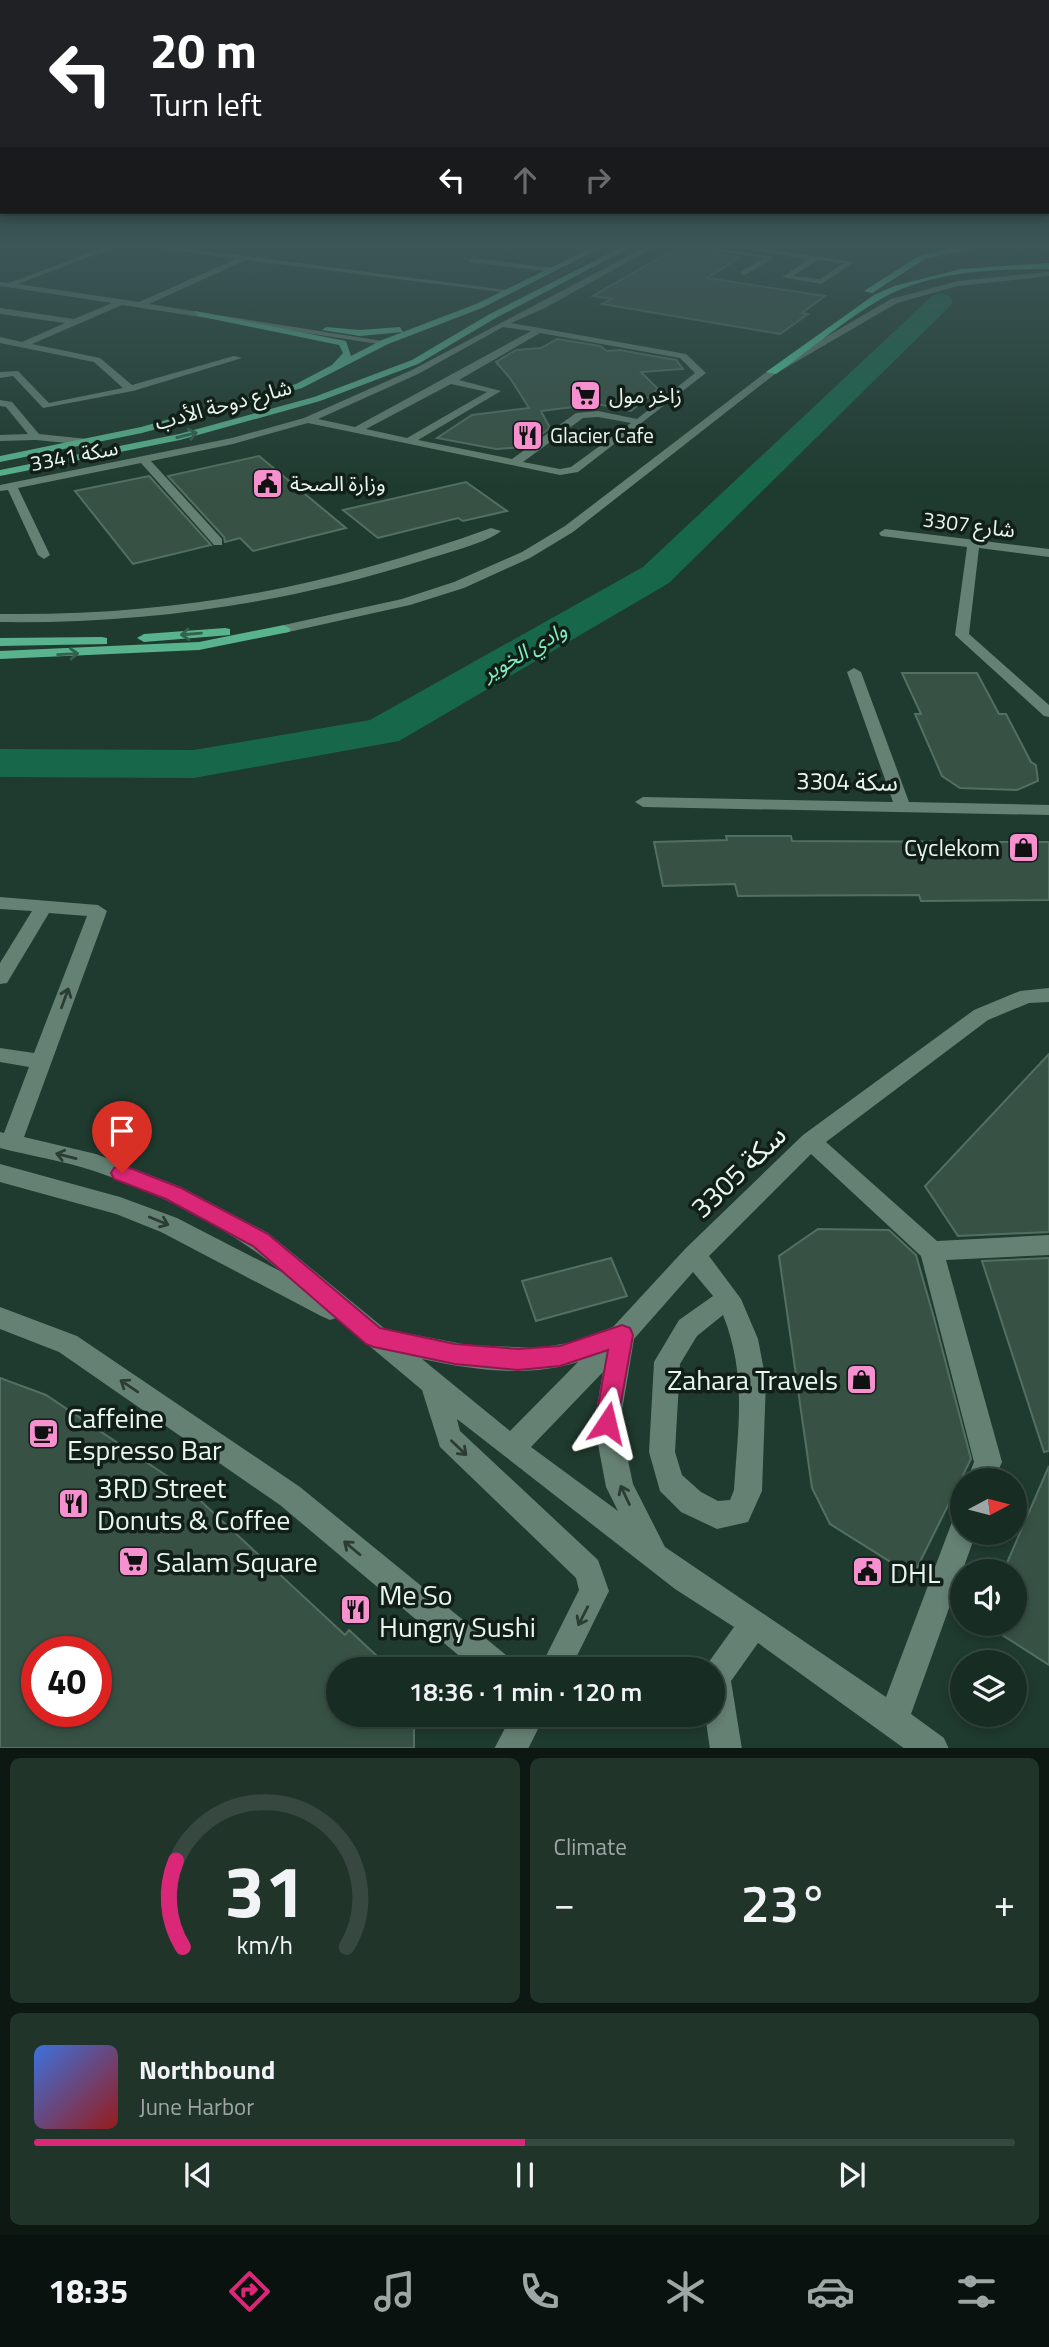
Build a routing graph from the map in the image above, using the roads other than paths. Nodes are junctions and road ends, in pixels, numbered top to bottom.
1 (64, 327) edge
2 (264, 327) edge
3 (297, 327) edge
4 (300, 327) junction
5 (415, 327) edge
6 (427, 327) edge
7 (477, 327) edge
8 (495, 327) edge
9 (517, 327) edge
10 (821, 327) edge
11 (836, 327) edge
12 (849, 327) edge
13 (539, 330) junction
14 (0, 340) edge
15 (385, 342) junction
16 (24, 344) junction
17 (406, 349) junction
18 (237, 358) dead end
19 (772, 372) junction
20 (0, 375) edge
21 (323, 376) junction
22 (450, 381) junction
23 (344, 388) junction
24 (130, 389) junction
25 (18, 402) edge
26 (308, 421) junction
27 (639, 422) junction
28 (356, 430) junction
29 (36, 437) junction
30 (0, 438) edge
31 (408, 441) junction
32 (87, 442) junction
33 (0, 459) edge
34 (144, 460) junction
35 (514, 463) junction
36 (1, 473) edge
37 (6, 487) edge
38 (495, 531) dead end
39 (885, 533) dead end
40 (218, 542) dead end
41 (974, 545) junction
42 (1049, 553) edge
43 (44, 555) dead end
44 (0, 618) edge
45 (284, 629) junction
46 (0, 642) edge
47 (0, 655) edge
48 (854, 672) dead end
49 (1049, 713) edge
50 (643, 802) dead end
51 (903, 807) junction
52 (1049, 810) edge
53 (0, 904) edge
54 (44, 907) junction
55 (0, 978) edge
56 (1049, 995) edge
57 (1, 1056) edge
58 (41, 1062) junction
59 (811, 1141) junction
60 (6, 1142) edge
61 (0, 1173) edge
62 (0, 1182) edge
63 (33, 1182) junction
64 (1049, 1245) edge
65 (932, 1251) junction
66 (694, 1255) junction
67 (729, 1299) junction
68 (0, 1318) edge
69 (365, 1329) junction
70 (622, 1335) junction
71 (434, 1386) junction
72 (510, 1448) junction
73 (986, 1468) edge
74 (957, 1545) edge
75 (655, 1556) junction
76 (755, 1623) junction
77 (484, 1657) edge
78 (561, 1657) edge
79 (893, 1721) junction
80 (522, 1727) edge
81 (510, 1748) edge
82 (726, 1748) edge
83 (933, 1748) edge

1 - 16 street
2 - 21 main road
3 - 4 street
4 - 5 main road
4 - 15 street
6 - 15 main road, شارع دوحة الأدب
7 - 23 main road, شارع دوحة الأدب
8 - 26 street, سكة 3341
9 - 13 street
10 - 19 highway
11 - 19 highway
12 - 19 street
13 - 22 street
13 - 27 street
14 - 16 street
15 - 17 main road
15 - 21 main road, شارع دوحة الأدب
16 - 24 street
17 - 21 main road
17 - 23 main road
18 - 24 street
19 - 45 street
20 - 25 street
21 - 32 main road, شارع دوحة الأدب
22 - 28 street
22 - 31 street
36 -> 23 main road, شارع دوحة الأدب
24 - 25 street
25 - 29 street
26 - 28 street
26 - 34 street, سكة 3341
27 - 35 street
27 - 35 street
28 - 31 street
29 - 30 street
29 - 32 street
31 - 35 street
32 - 33 main road, شارع دوحة الأدب
34 - 37 street, سكة 3341
34 - 40 street
37 - 43 street
38 - 44 street
39 - 41 street, 3307 شارع
41 - 42 street, 3307 شارع
41 - 49 street
45 -> 46 main road
47 -> 45 main road
48 - 51 street
50 - 51 street, سكة 3304
51 - 52 street, سكة 3304
53 - 54 street
54 - 55 street
58 -> 54 street
56 - 59 street, 3305 سكة
57 - 58 street
58 - 60 street
59 - 65 street
59 - 66 street, 3305 سكة
69 -> 60 street
61 - 63 street
62 - 63 street
63 -> 69 street
64 - 65 street
65 - 73 street
66 - 67 street
66 - 70 street, 3305 سكة
67 - 67 street
77 -> 68 street
69 - 70 street
69 - 71 street
70 - 72 street, 3305 سكة
75 -> 70 street
71 - 72 street
71 -> 78 street
72 - 75 street
74 - 79 street
75 - 76 street
76 - 79 street
76 - 82 street
79 - 83 street
80 - 81 street

